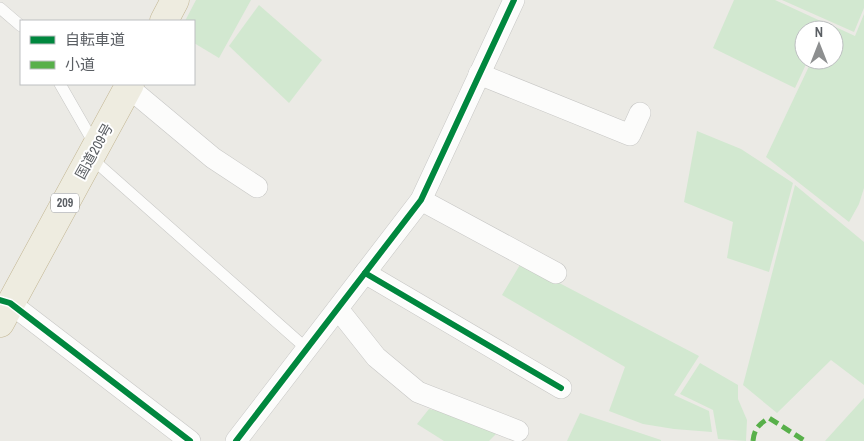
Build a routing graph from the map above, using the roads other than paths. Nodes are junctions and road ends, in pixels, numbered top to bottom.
1 (175, 0) edge
2 (514, 0) edge
3 (0, 8) edge
4 (165, 20) edge
5 (20, 25) edge
6 (480, 74) junction
7 (60, 85) edge
8 (129, 85) edge
9 (640, 113) dead end
10 (93, 152) junction
11 (257, 187) dead end
12 (421, 200) junction
13 (365, 273) junction
14 (556, 273) dead end
15 (338, 309) junction
16 (5, 313) edge
17 (307, 350) junction
18 (561, 388) dead end
19 (518, 431) dead end
20 (190, 441) edge
21 (236, 441) edge

1 - 4 highway
2 - 6 street
3 - 5 lane
6 - 9 street
6 - 12 street
7 - 10 lane
8 - 10 highway, 国道209号 / 209
8 - 11 street
10 - 16 highway, 国道209号 / 209
10 - 17 lane
12 - 13 street
12 - 14 street
13 - 15 street
13 - 18 street
15 - 17 street
15 - 19 street
16 - 20 street
17 - 21 street

